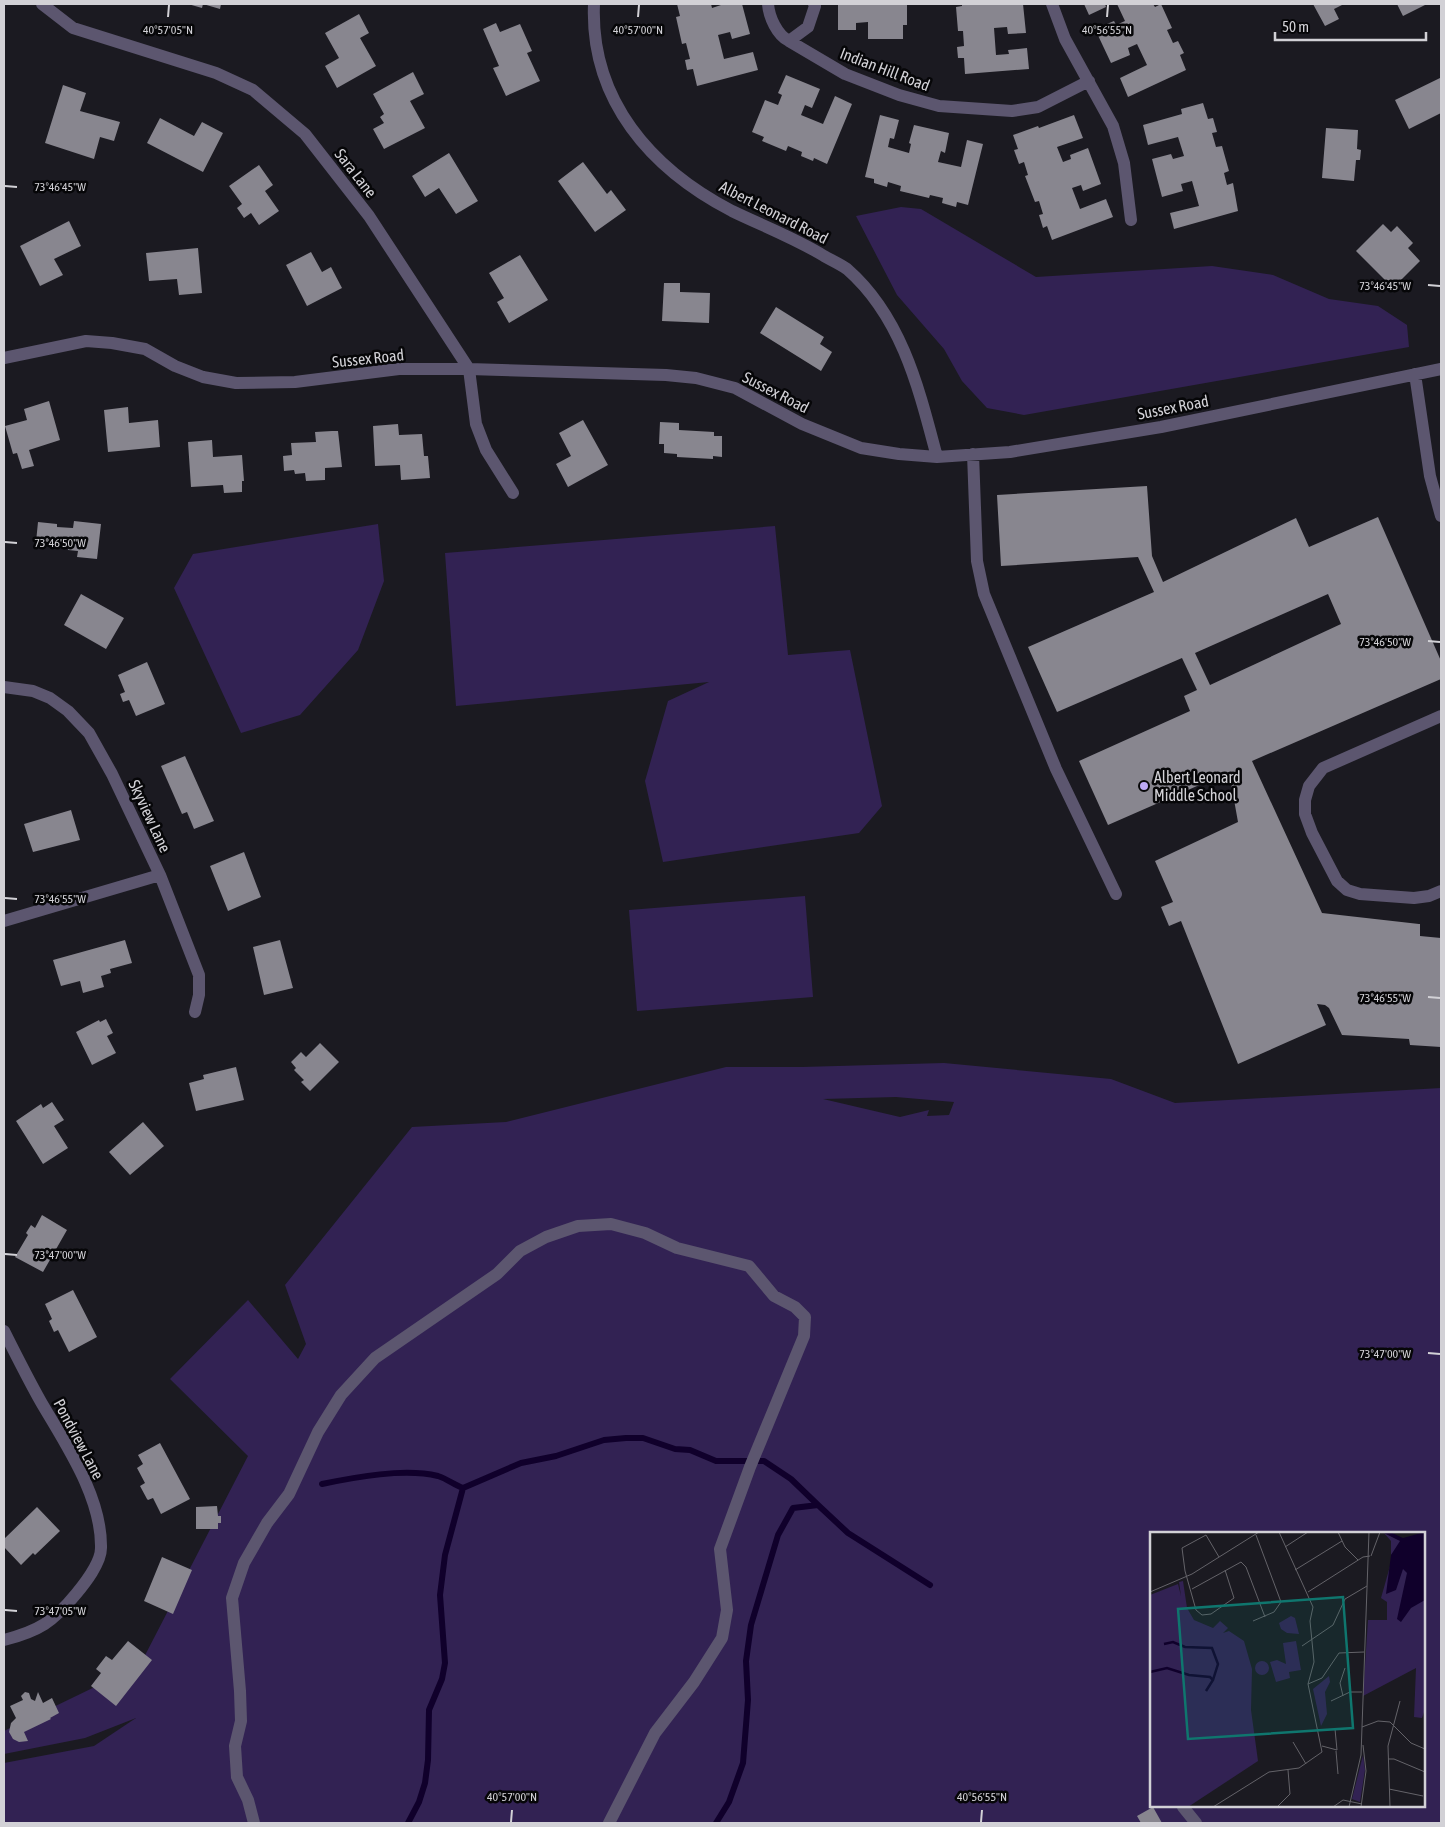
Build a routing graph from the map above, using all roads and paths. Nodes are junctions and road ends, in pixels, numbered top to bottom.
1 (42, 4) edge
2 (594, 4) edge
3 (768, 4) edge
4 (814, 4) edge
5 (1052, 4) edge
6 (789, 41) junction
7 (1089, 81) junction
8 (1131, 220) dead end
9 (4, 358) edge
10 (469, 369) junction
11 (1441, 369) edge
12 (1415, 374) junction
13 (973, 454) junction
14 (937, 457) junction
15 (514, 493) dead end
16 (1441, 516) edge
17 (4, 687) edge
18 (1441, 716) edge
19 (160, 875) junction
20 (1441, 891) edge
21 (1116, 894) dead end
22 (4, 921) edge
23 (194, 1012) dead end
24 (4, 1331) edge
25 (4, 1640) edge
26 (1183, 1807) edge
27 (1184, 1807) edge
28 (254, 1823) edge
29 (608, 1823) edge
30 (1183, 1823) edge
31 (1196, 1823) edge

1 - 10 street, Sara Lane
2 - 14 street, Albert Leonard Road
3 - 6 street, Indian Hill Road
4 - 6 street
5 - 7 street
6 - 7 street, Indian Hill Road
7 - 8 street
9 - 10 street, Sussex Road
10 - 14 street, Sussex Road
10 - 15 street, Sara Lane
11 - 12 street, Sussex Road
12 - 13 street, Sussex Road
12 - 16 street
13 - 14 street, Sussex Road
13 - 21 street
17 - 19 street, Skyview Lane
18 - 20 street
19 - 22 street
19 - 23 street, Skyview Lane
24 - 25 street, Pondview Lane
26 - 30 street
27 - 31 street
28 - 29 street

